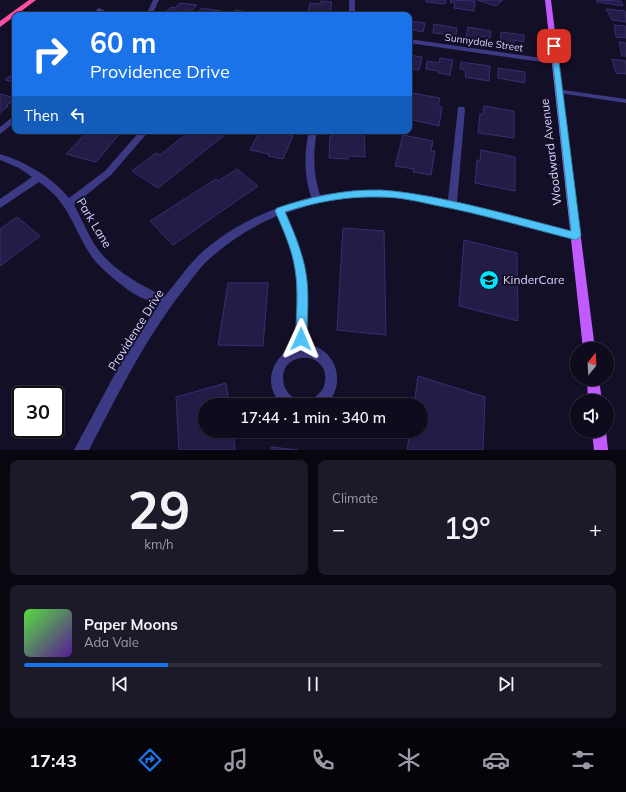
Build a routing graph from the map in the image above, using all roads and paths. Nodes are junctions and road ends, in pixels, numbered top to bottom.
1 (33, 0) edge
2 (156, 0) edge
3 (352, 0) edge
4 (548, 0) edge
5 (100, 10) dead end
6 (17, 12) edge
7 (104, 12) edge
8 (150, 12) edge
9 (352, 12) edge
10 (12, 16) edge
11 (0, 25) edge
12 (412, 41) edge
13 (556, 62) junction
14 (559, 91) junction
15 (626, 101) edge
16 (461, 109) dead end
17 (12, 121) edge
18 (0, 131) edge
19 (142, 134) edge
20 (313, 134) edge
21 (0, 157) edge
22 (40, 177) junction
23 (317, 200) junction
24 (0, 204) edge
25 (68, 204) junction
26 (452, 204) junction
27 (280, 211) junction
28 (576, 236) junction
29 (166, 302) junction
30 (588, 342) edge
31 (301, 350) junction
32 (284, 398) edge
33 (324, 398) edge
34 (600, 438) edge
35 (81, 450) edge
36 (601, 450) edge

1 - 6 highway
2 - 8 street
3 - 9 street
4 - 13 main road, Woodward Avenue
5 - 7 street
10 - 11 highway
12 - 13 street, Sunnydale Street
13 - 14 main road, Woodward Avenue
14 - 15 street
14 - 28 main road, Woodward Avenue
16 - 26 street
17 - 18 street
19 - 25 street
20 - 23 street
21 - 22 street, Park Lane
22 - 24 street
22 - 25 street, Park Lane
23 - 26 street, Providence Drive
23 - 27 street, Providence Drive
25 - 29 street, Park Lane
26 - 28 street, Providence Drive
27 - 29 street, Providence Drive
27 - 31 street
28 - 30 main road, Woodward Avenue
29 - 35 street, Providence Drive
31 - 32 street
31 - 33 street
34 - 36 main road

